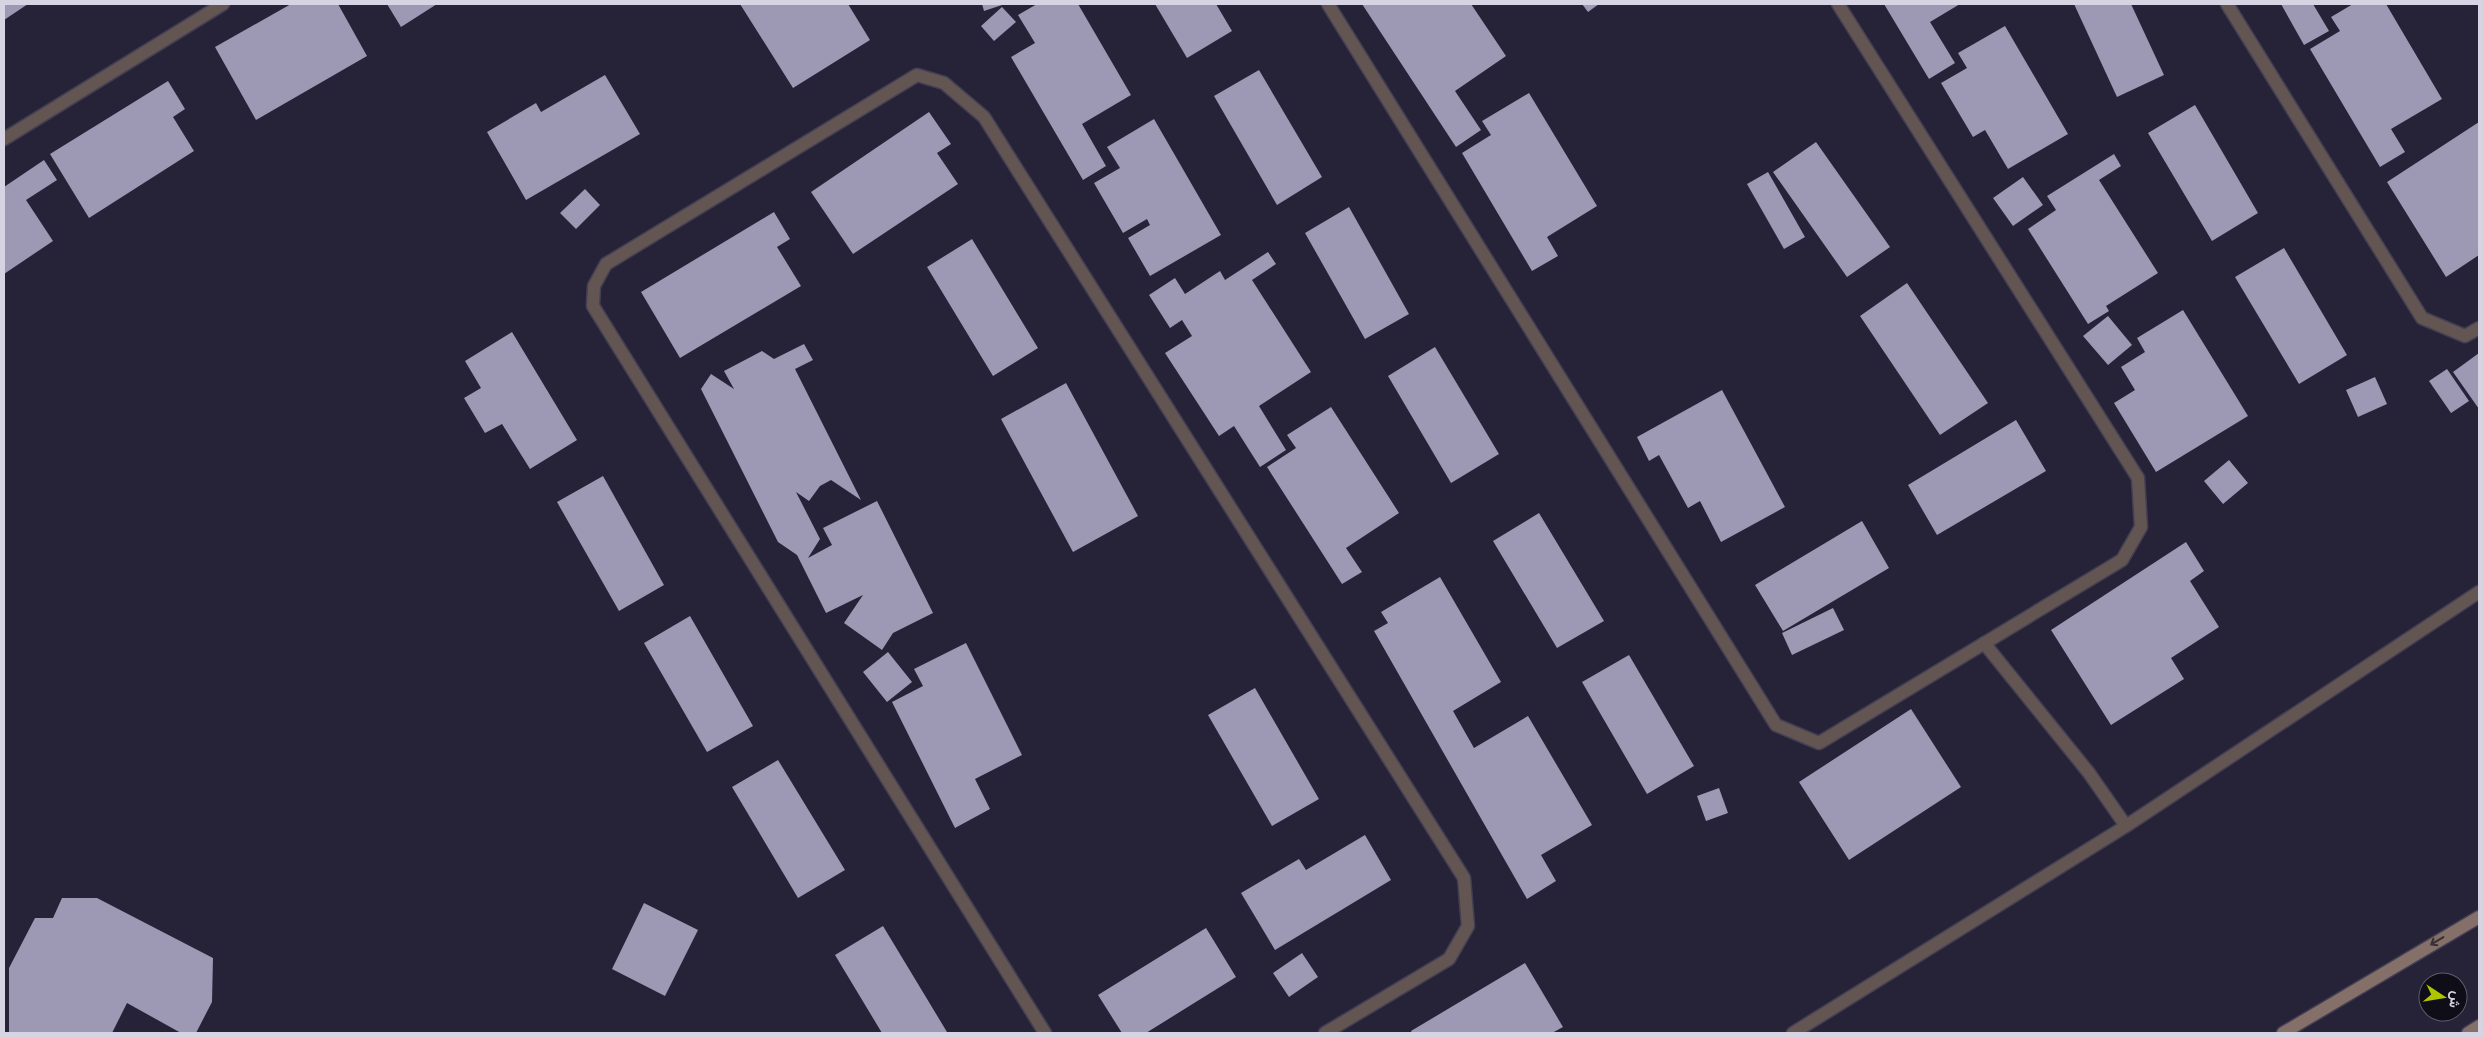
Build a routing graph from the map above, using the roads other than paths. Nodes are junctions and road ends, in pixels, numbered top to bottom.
1 (223, 4) edge
2 (1328, 4) edge
3 (1838, 4) edge
4 (2227, 4) edge
5 (4, 139) edge
6 (2479, 328) edge
7 (2479, 592) edge
8 (1984, 643) junction
9 (2126, 826) junction
10 (2479, 916) edge
11 (2479, 1026) edge
12 (1045, 1033) edge
13 (1325, 1033) edge
14 (1793, 1033) edge
15 (2283, 1033) edge
16 (2468, 1033) edge

1 - 5 street
2 - 8 street
3 - 8 street
4 - 6 street
7 - 9 street
8 - 9 street
9 - 14 street
10 -> 15 street
11 - 16 street
12 - 13 street

